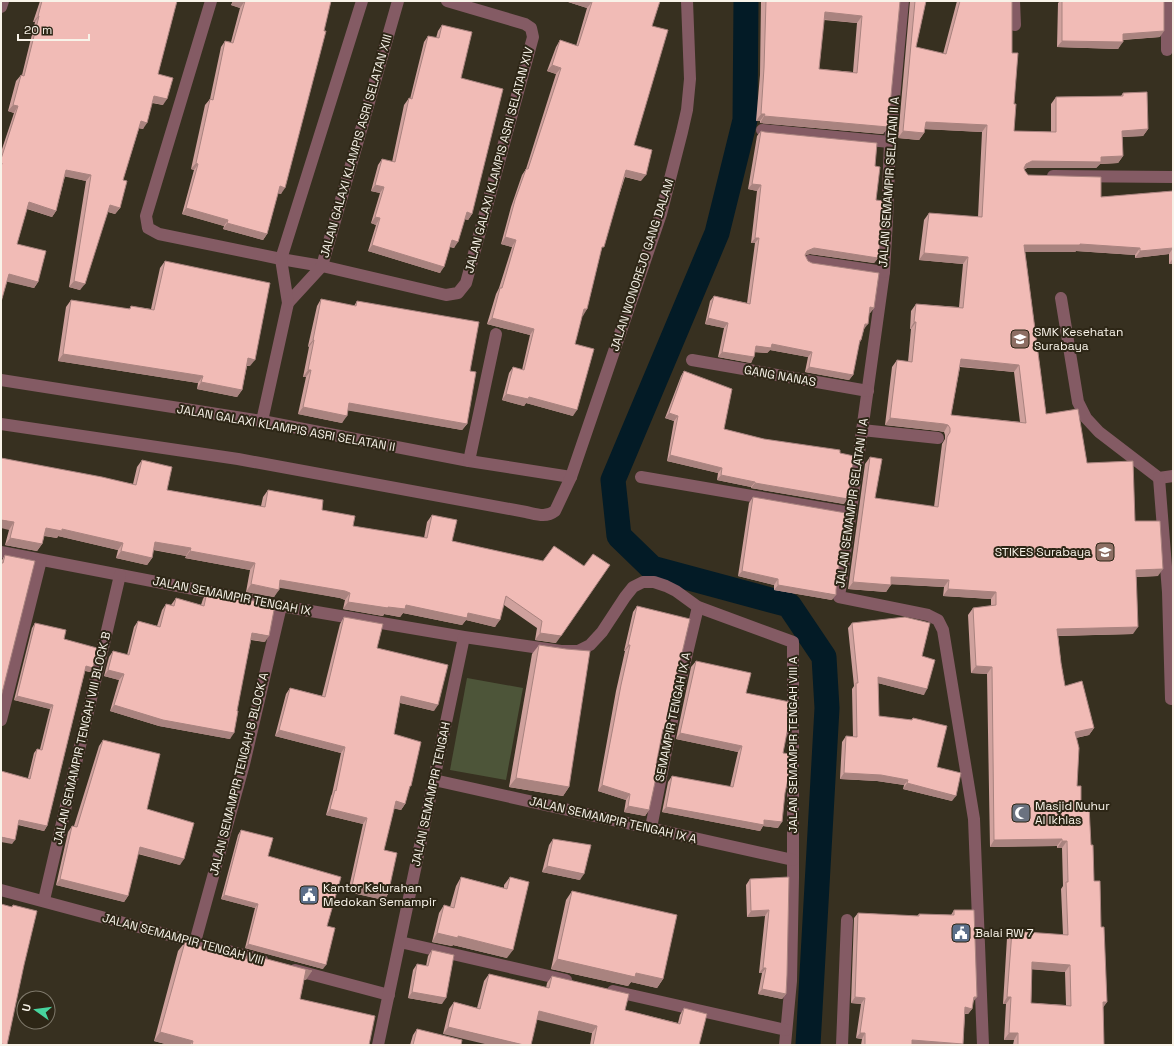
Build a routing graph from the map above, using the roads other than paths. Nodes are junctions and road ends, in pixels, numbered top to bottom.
1 (3, 1) edge
2 (211, 1) edge
3 (362, 1) edge
4 (398, 1) edge
5 (447, 1) edge
6 (687, 1) edge
7 (903, 1) edge
8 (1014, 1) edge
9 (1167, 1) edge
10 (1, 7) edge
11 (1015, 25) dead end
12 (1167, 50) dead end
13 (762, 130) edge
14 (890, 142) junction
15 (1043, 175) edge
16 (1173, 177) edge
17 (281, 259) junction
18 (809, 261) edge
19 (322, 266) junction
20 (884, 272) junction
21 (1061, 298) dead end
22 (288, 303) junction
23 (496, 334) dead end
24 (692, 360) dead end
25 (1, 380) edge
26 (868, 392) junction
27 (262, 421) junction
28 (1, 424) edge
29 (862, 430) junction
30 (938, 438) dead end
31 (469, 461) junction
32 (641, 476) dead end
33 (1173, 476) edge
34 (571, 477) junction
35 (1159, 478) junction
36 (850, 513) junction
37 (1, 552) edge
38 (41, 560) junction
39 (120, 575) junction
40 (1170, 591) edge
41 (281, 606) junction
42 (698, 606) junction
43 (464, 637) junction
44 (1170, 699) dead end
45 (1, 720) edge
46 (434, 780) junction
47 (650, 828) junction
48 (793, 860) junction
49 (1, 890) edge
50 (44, 900) junction
51 (847, 920) dead end
52 (194, 942) junction
53 (400, 942) junction
54 (577, 983) edge
55 (600, 988) edge
56 (389, 995) junction
57 (786, 1030) junction
58 (378, 1045) edge
59 (785, 1045) edge
60 (842, 1045) edge
61 (983, 1045) edge

1 - 10 street
2 - 17 street, JALAN GALAXI KLAMPIS ASRI SELATAN XIV
3 - 17 street
4 - 19 street, JALAN GALAXI KLAMPIS ASRI SELATAN XIII
5 - 19 street, JALAN GALAXI KLAMPIS ASRI SELATAN XIV
6 - 34 street, JALAN WONOREJO GANG DALAM
7 - 14 street, JALAN SEMAMPIR SELATAN II A
8 - 11 street
9 - 12 street
13 - 14 street
14 - 20 street, JALAN SEMAMPIR SELATAN II A
15 - 16 street
17 - 19 street, JALAN GALAXI KLAMPIS ASRI SELATAN XIV
17 - 22 street
18 - 20 street
19 - 22 street, JALAN GALAXI KLAMPIS ASRI SELATAN XIII
20 - 26 street, JALAN SEMAMPIR SELATAN II A
21 - 35 street
22 - 27 street
23 - 31 street
24 - 26 street, GANG NANAS
25 - 27 street, JALAN GALAXI KLAMPIS ASRI SELATAN II
26 - 29 street, JALAN SEMAMPIR SELATAN II A
27 - 31 street, JALAN GALAXI KLAMPIS ASRI SELATAN II
28 - 34 street, JALAN WONOREJO GANG DALAM
29 - 30 street
29 - 36 street, JALAN SEMAMPIR SELATAN II A
31 - 34 street, JALAN GALAXI KLAMPIS ASRI SELATAN II
32 - 36 street
33 - 35 street
35 - 40 street
36 - 61 street, JALAN SEMAMPIR SELATAN II A
37 - 38 street, JALAN SEMAMPIR TENGAH IX
38 - 39 street, JALAN SEMAMPIR TENGAH IX
38 - 45 street
39 - 41 street, JALAN SEMAMPIR TENGAH IX
39 - 50 street, JALAN SEMAMPIR TENGAH VIII BLOCK B
40 - 44 street
41 - 43 street, JALAN SEMAMPIR TENGAH IX
41 - 52 street, JALAN SEMAMPIR TENGAH 8 BLOCK A
42 - 43 street, JALAN SEMAMPIR TENGAH VIII A
42 - 47 street, SEMAMPIR TENGAH IX A
42 - 48 street, JALAN SEMAMPIR TENGAH VIII A
43 - 46 street, JALAN SEMAMPIR TENGAH
46 - 47 street, JALAN SEMAMPIR TENGAH IX A
46 - 53 street, JALAN SEMAMPIR TENGAH
47 - 48 street, JALAN SEMAMPIR TENGAH IX A
48 - 57 street, JALAN SEMAMPIR TENGAH VIII A
49 - 50 street, JALAN SEMAMPIR TENGAH VIII
50 - 52 street, JALAN SEMAMPIR TENGAH VIII
51 - 60 street
52 - 56 street, JALAN SEMAMPIR TENGAH VIII
53 - 54 street
53 - 56 street, JALAN SEMAMPIR TENGAH
55 - 57 street
56 - 58 street, JALAN SEMAMPIR TENGAH
57 - 59 street, JALAN SEMAMPIR TENGAH VIII A

